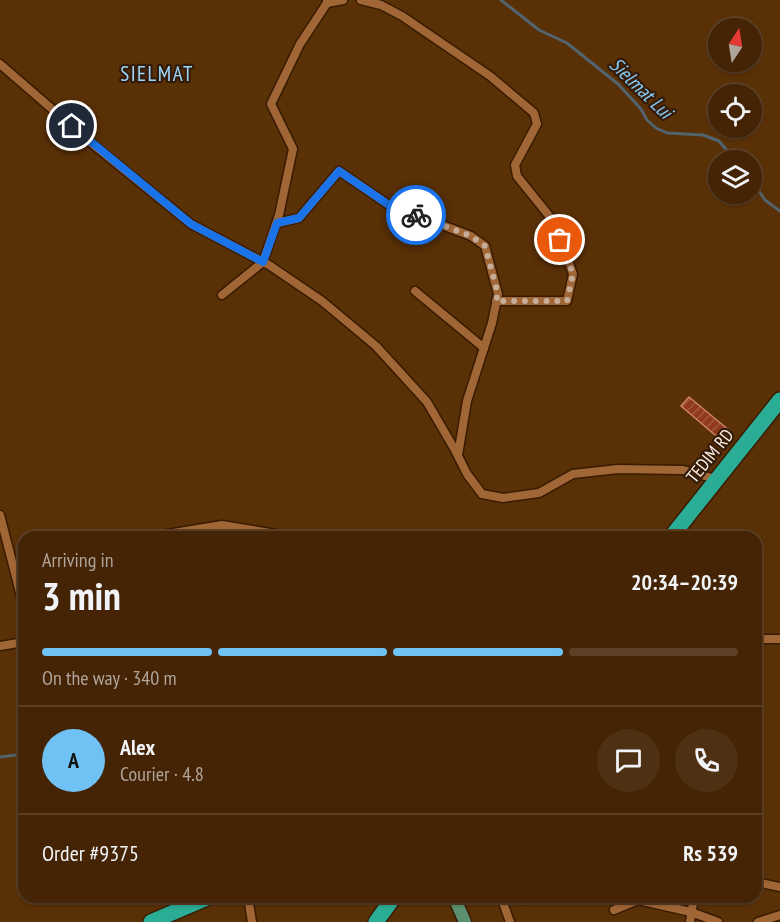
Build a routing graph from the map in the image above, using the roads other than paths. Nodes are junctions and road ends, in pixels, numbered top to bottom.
1 (343, 0) edge
2 (361, 0) edge
3 (327, 2) edge
4 (0, 64) edge
5 (277, 223) junction
6 (263, 262) junction
7 (415, 291) dead end
8 (222, 296) dead end
9 (496, 301) junction
10 (484, 348) junction
11 (780, 400) edge
12 (458, 455) junction
13 (716, 479) junction
14 (0, 515) edge
15 (186, 531) edge
16 (258, 531) edge
17 (676, 531) edge
18 (18, 577) edge
19 (762, 639) edge
20 (780, 639) edge
21 (18, 643) edge
22 (0, 646) edge
23 (762, 883) edge
24 (780, 887) edge
25 (194, 903) edge
26 (249, 903) edge
27 (390, 903) edge
28 (457, 903) edge
29 (503, 903) edge
30 (631, 903) edge
31 (651, 903) edge
32 (693, 903) edge
33 (614, 910) dead end
34 (691, 912) junction
35 (780, 915) edge
36 (151, 922) edge
37 (252, 922) edge
38 (376, 922) edge
39 (465, 922) edge
40 (510, 922) edge
41 (690, 922) edge
42 (718, 922) edge
43 (758, 922) edge

1 - 3 street
2 - 9 street
3 - 5 street
4 - 6 street
5 - 6 street
5 - 9 street
6 - 8 street
6 - 12 street
7 - 10 street
9 - 10 street
10 - 12 street
11 - 13 highway, TEDIM RD
12 - 13 street
13 - 17 highway, TEDIM RD
14 - 18 street
15 - 16 street
19 - 20 street
21 - 22 street
23 - 24 street
25 - 36 highway
26 - 37 street
27 - 38 highway
28 - 39 main road
29 - 40 street
30 - 33 street
31 - 34 street
32 - 34 street
34 - 41 street
34 - 42 street
35 - 43 street

